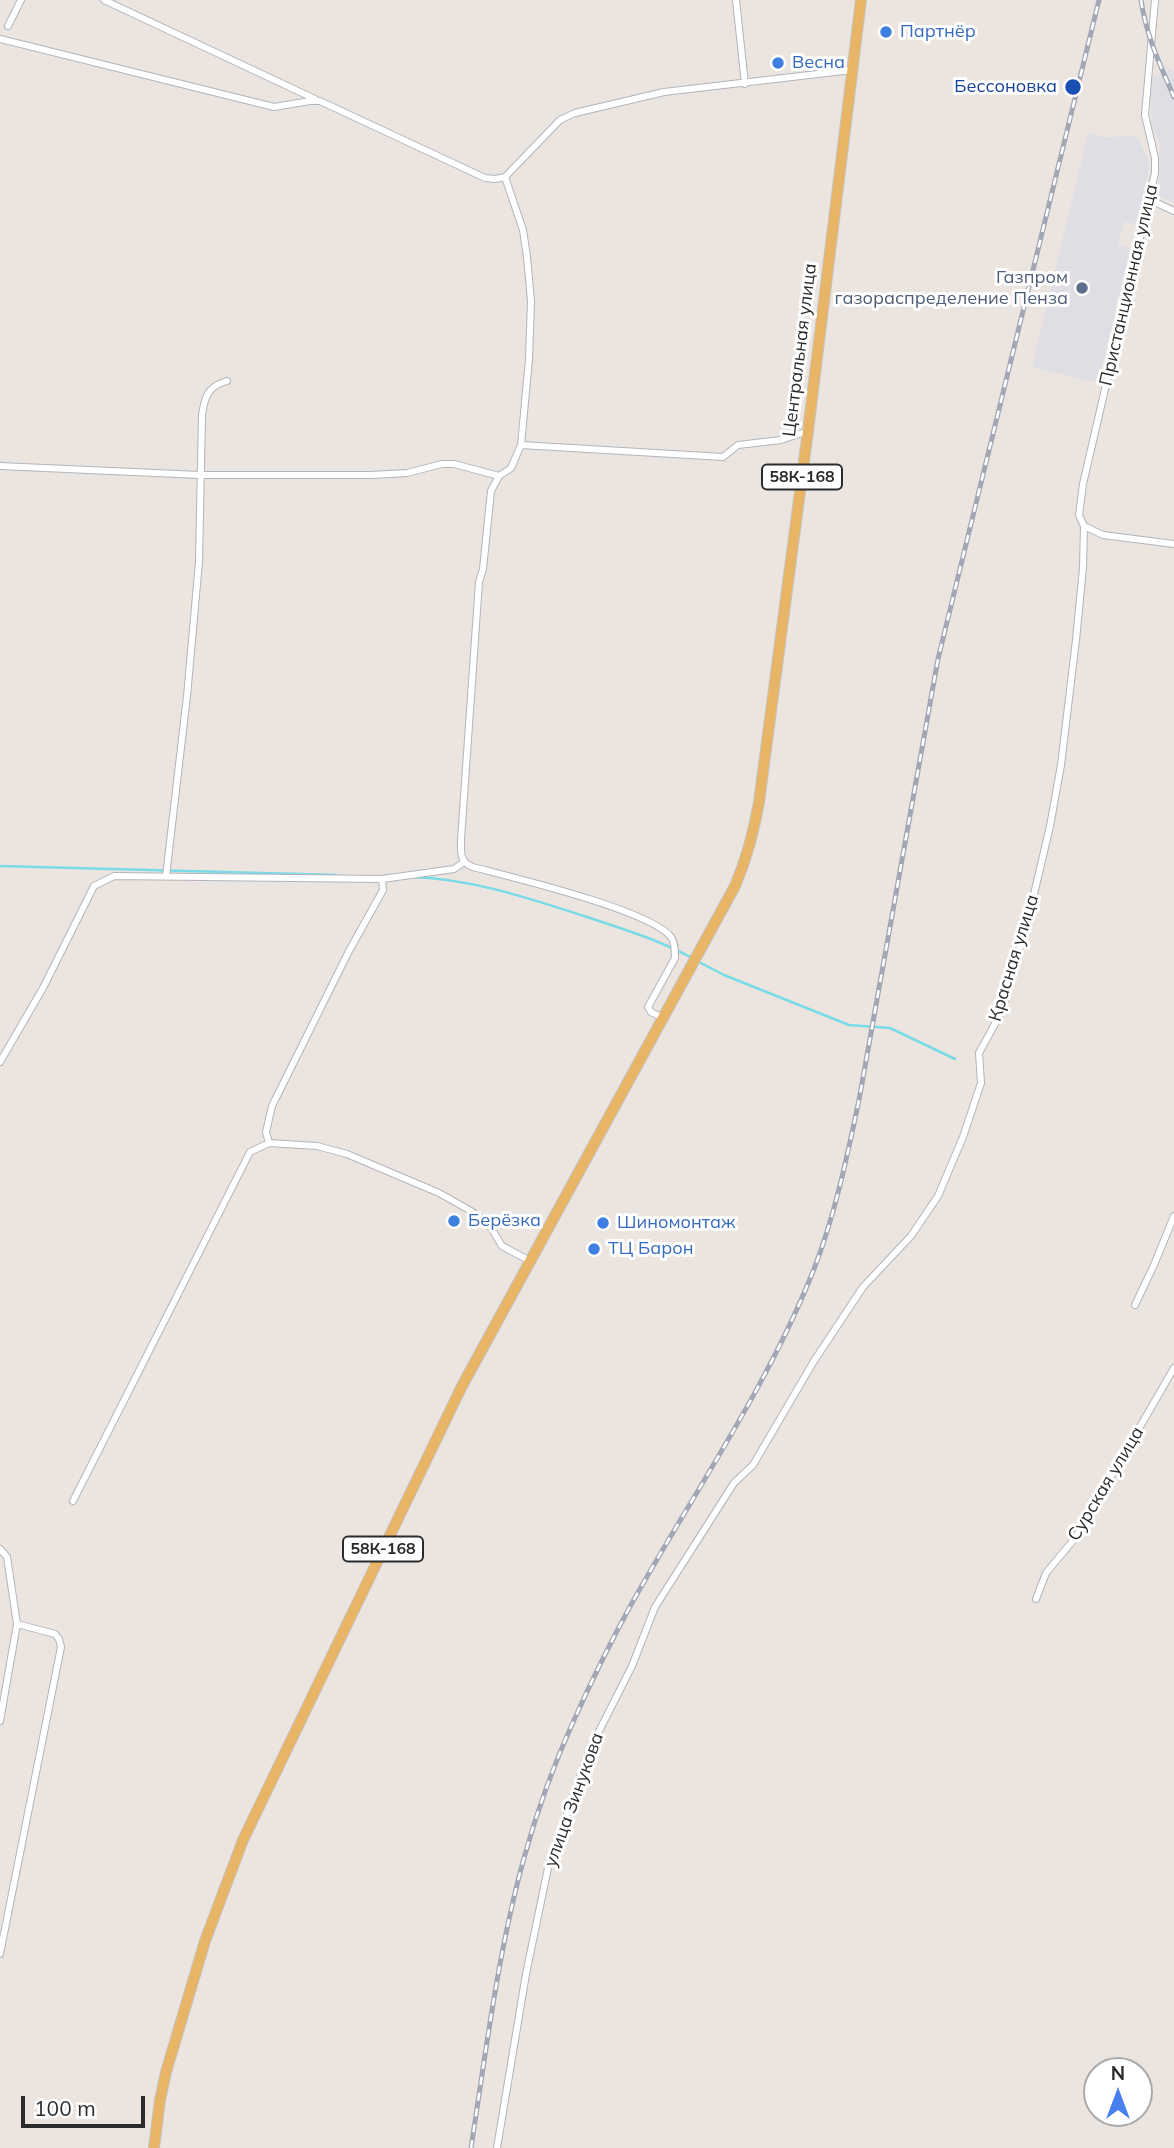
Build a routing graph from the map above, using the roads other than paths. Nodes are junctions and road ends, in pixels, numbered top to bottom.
1 (21, 0) edge
2 (103, 0) edge
3 (736, 0) edge
4 (861, 0) edge
5 (1155, 0) edge
6 (8, 26) dead end
7 (0, 39) edge
8 (852, 70) junction
9 (745, 84) junction
10 (320, 101) junction
11 (505, 177) junction
12 (1148, 199) junction
13 (1174, 211) edge
14 (227, 381) dead end
15 (808, 431) junction
16 (520, 445) junction
17 (0, 466) edge
18 (201, 475) junction
19 (499, 476) junction
20 (1084, 527) junction
21 (1174, 544) edge
22 (464, 862) junction
23 (166, 876) junction
24 (382, 878) junction
25 (663, 1018) junction
26 (0, 1062) edge
27 (269, 1143) junction
28 (1174, 1216) edge
29 (530, 1261) junction
30 (1135, 1305) dead end
31 (1174, 1368) edge
32 (734, 1483) joint
33 (73, 1501) dead end
34 (0, 1549) edge
35 (1036, 1599) dead end
36 (17, 1624) junction
37 (2, 1693) edge
38 (0, 1721) edge
39 (0, 1954) edge
40 (154, 2148) edge
41 (497, 2148) edge

1 - 6 street
2 - 10 street
3 - 9 street
4 - 8 main road, Центральная улица / 58К-168
5 - 12 street, Пристанционная улица
7 - 10 street
8 - 9 street
8 - 15 main road, Центральная улица / 58К-168
9 - 11 street
10 - 11 street
11 - 16 street
12 - 13 street
12 - 20 street, Пристанционная улица
14 - 18 street
15 - 16 street
15 - 25 main road, Центральная улица / 58К-168
16 - 19 street
17 - 18 street
18 - 19 street
18 - 23 street
19 - 22 street
20 - 21 street
20 - 32 street, Красная улица
22 - 24 street
22 - 25 street
23 - 24 street
23 - 26 street
24 - 27 street
25 - 29 main road, 58К-168
27 - 29 street
27 - 33 street
28 - 30 street
29 - 40 main road, 58К-168
31 - 35 street, Сурская улица
32 - 41 street, улица Зинукова
34 - 36 street
36 - 37 street
36 - 39 street
37 - 38 street

